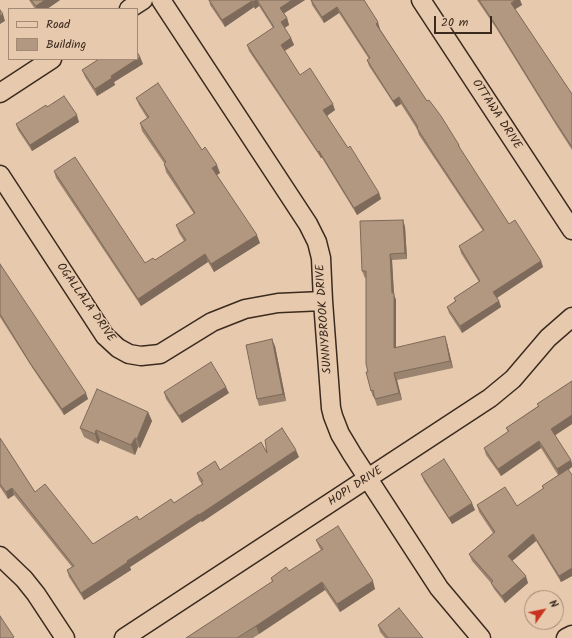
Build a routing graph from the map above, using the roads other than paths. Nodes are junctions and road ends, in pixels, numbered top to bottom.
1 (143, 0) edge
2 (161, 0) edge
3 (421, 0) edge
4 (131, 8) edge
5 (50, 60) edge
6 (0, 93) edge
7 (0, 174) edge
8 (572, 230) edge
9 (323, 301) junction
10 (572, 317) edge
11 (368, 479) junction
12 (0, 556) edge
13 (572, 635) edge
14 (65, 638) edge
15 (124, 638) edge
16 (481, 638) edge
17 (566, 638) edge

1 - 4 street
2 - 9 street, SUNNYBROOK DRIVE
3 - 8 street, OTTAWA DRIVE
5 - 6 street
7 - 9 street, OGALLALA DRIVE
9 - 11 street, SUNNYBROOK DRIVE
10 - 11 street, HOPI DRIVE
11 - 15 street, HOPI DRIVE
11 - 16 street, SUNNYBROOK DRIVE
12 - 14 street
13 - 17 street

